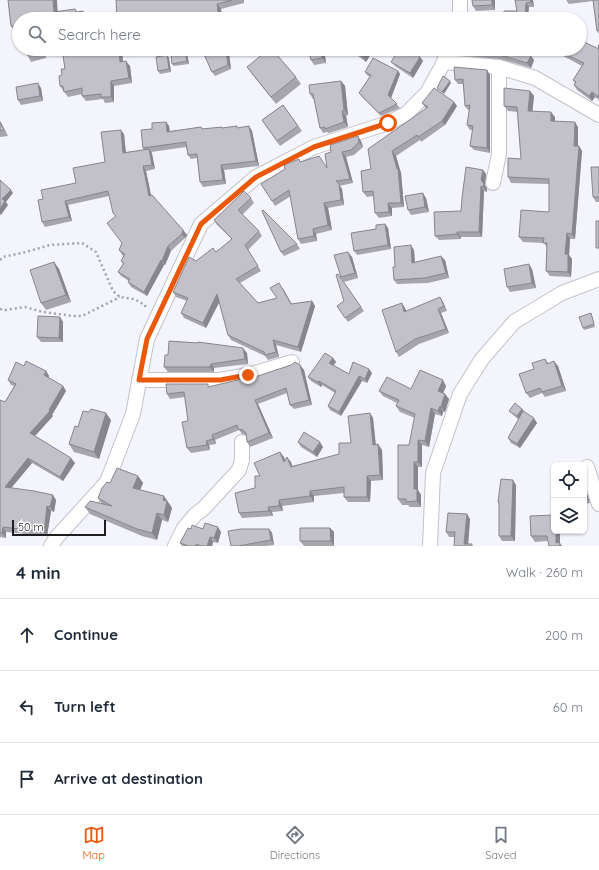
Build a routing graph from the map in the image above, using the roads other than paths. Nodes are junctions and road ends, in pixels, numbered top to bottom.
1 (460, 0) edge
2 (460, 12) edge
3 (446, 56) edge
4 (499, 67) junction
5 (599, 115) edge
6 (494, 183) dead end
7 (599, 280) edge
8 (292, 362) edge
9 (139, 380) junction
10 (242, 442) dead end
11 (587, 468) dead end
12 (599, 504) edge
13 (51, 546) edge
14 (175, 546) edge
15 (430, 546) edge

1 - 2 street
3 - 4 street
3 - 9 street
4 - 5 street
4 - 6 street
7 - 15 street
8 - 9 street
9 - 13 street
10 - 14 street
11 - 12 street

